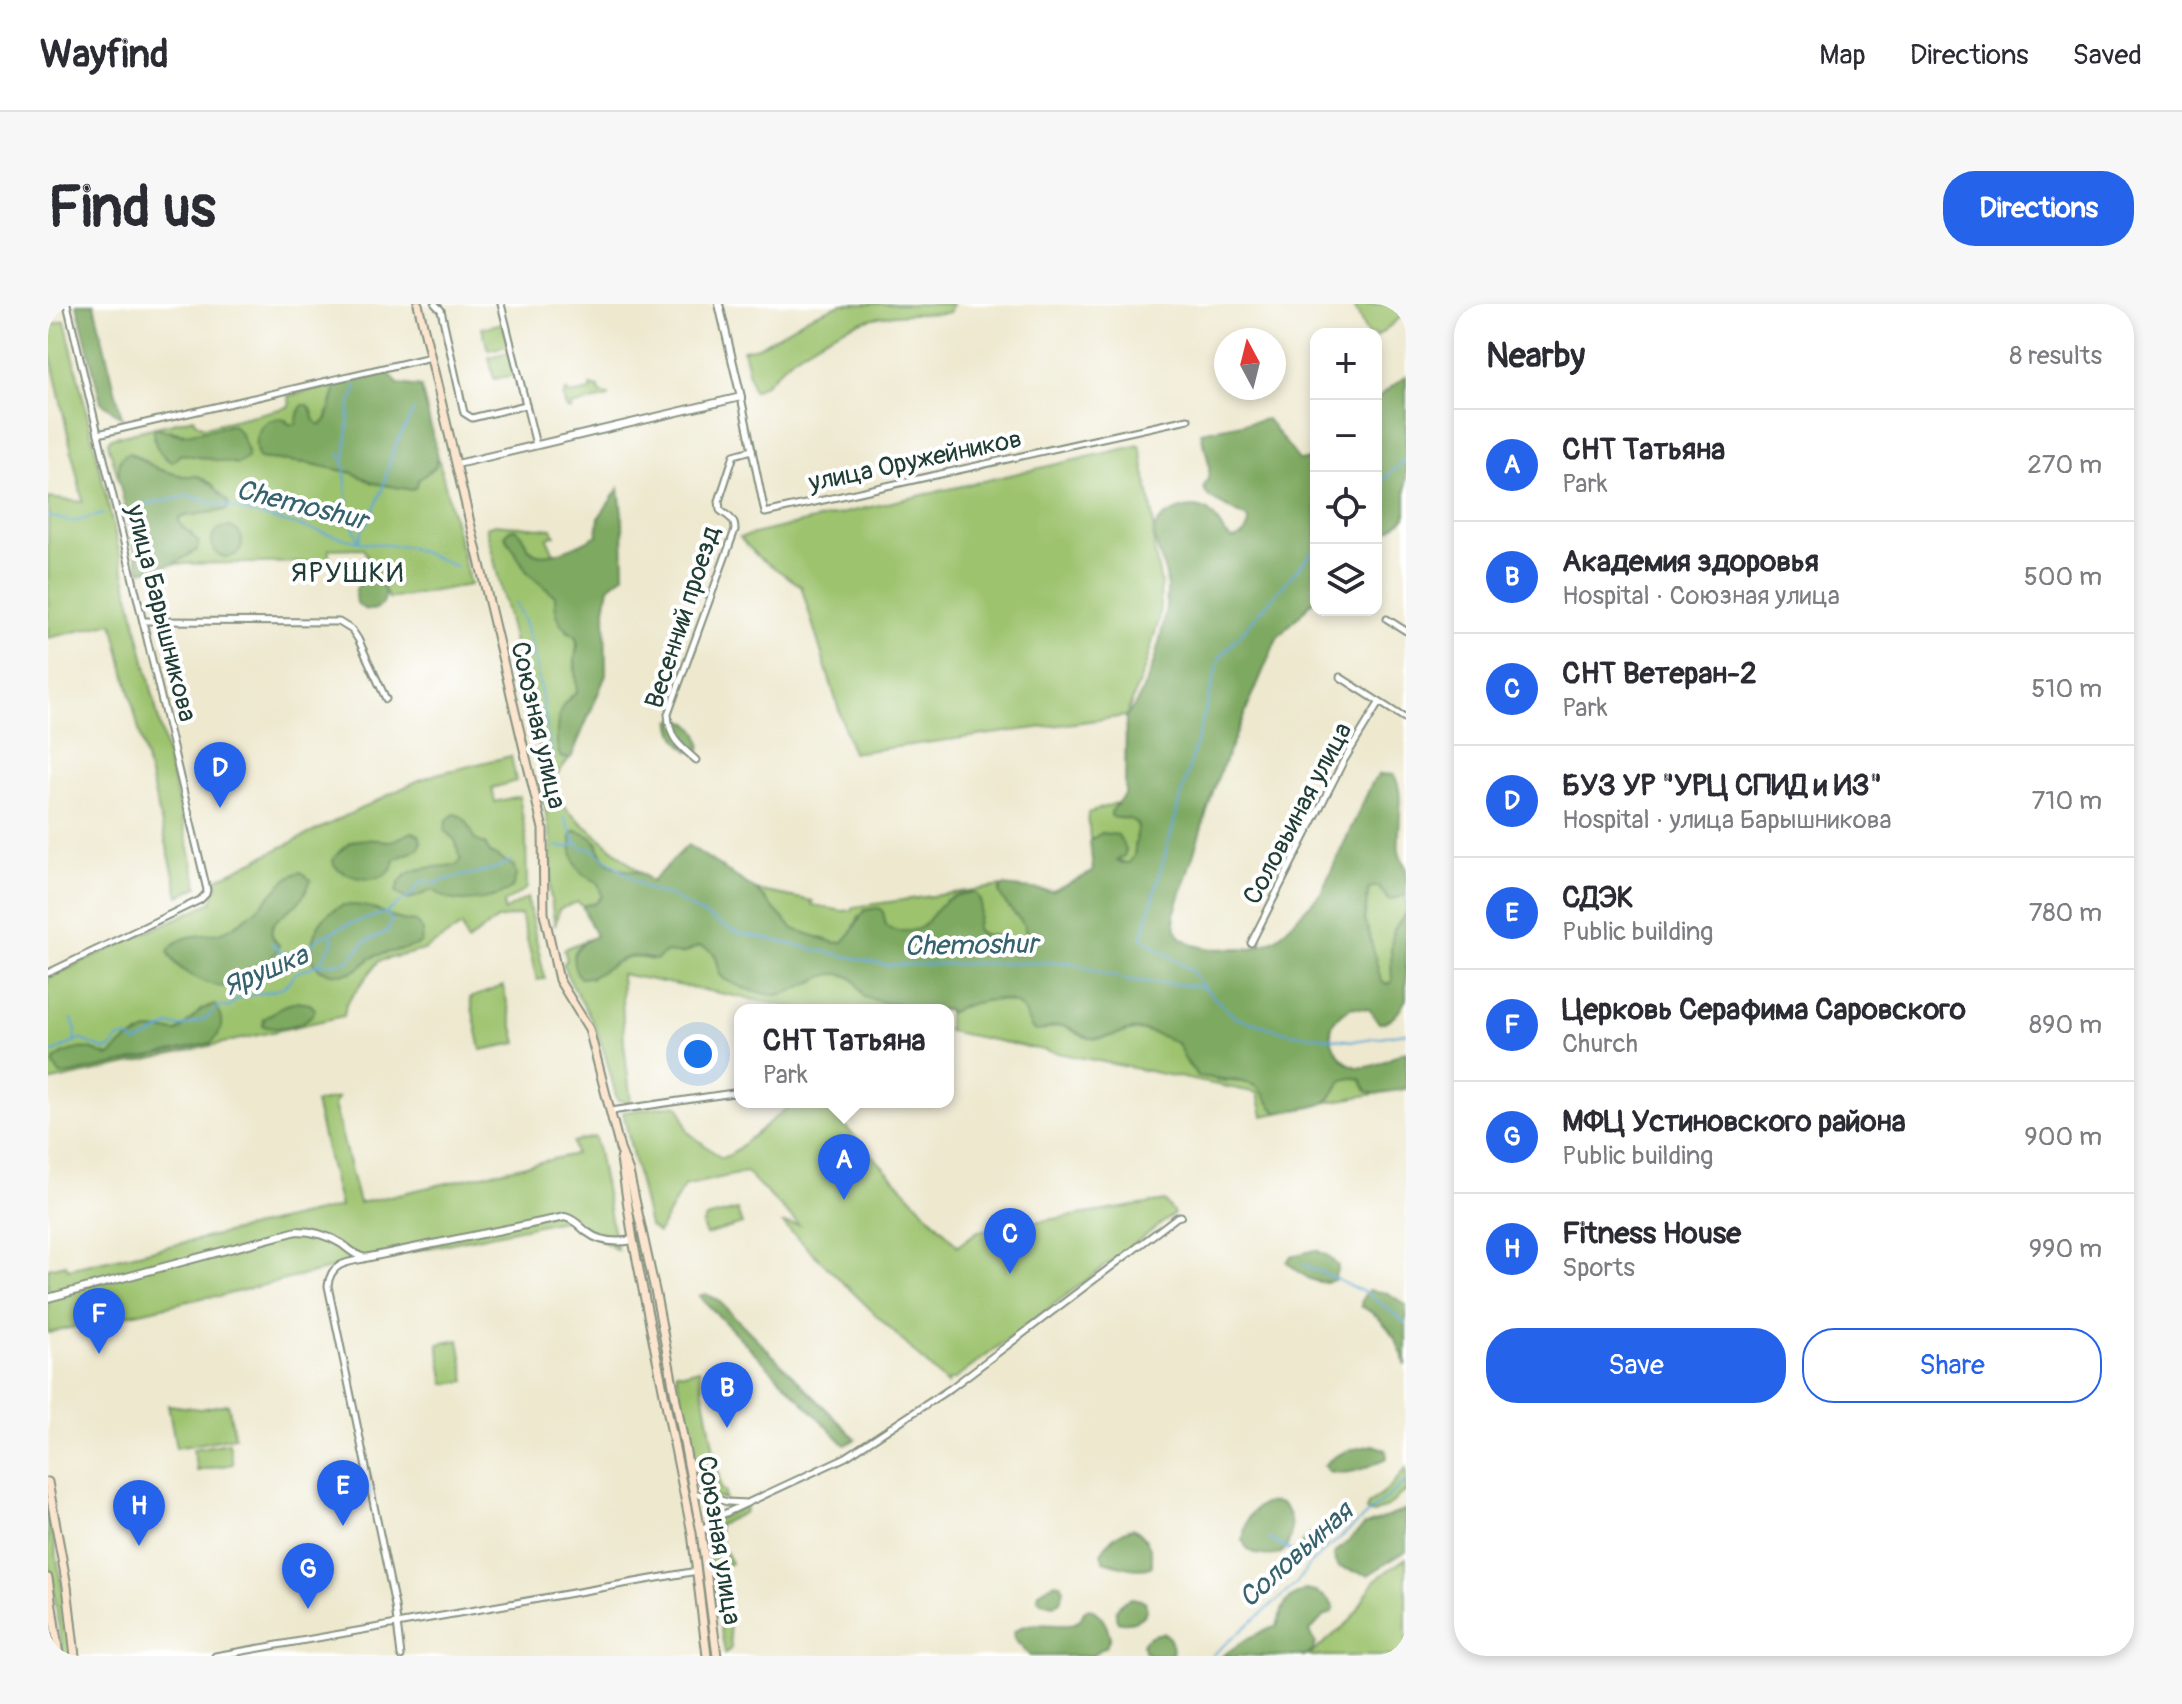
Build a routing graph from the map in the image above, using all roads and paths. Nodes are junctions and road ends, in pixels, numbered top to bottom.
1 (67, 304) edge
2 (418, 304) edge
3 (435, 304) edge
4 (446, 304) edge
5 (501, 304) edge
6 (719, 304) edge
7 (441, 310) junction
8 (431, 357) junction
9 (741, 397) junction
10 (526, 405) junction
11 (1188, 419) dead end
12 (98, 434) junction
13 (536, 445) junction
14 (752, 450) junction
15 (457, 464) junction
16 (1387, 619) dead end
17 (143, 621) junction
18 (1406, 631) edge
19 (1340, 677) dead end
20 (386, 699) dead end
21 (1379, 703) junction
22 (1406, 719) edge
23 (696, 760) dead end
24 (1251, 943) dead end
25 (48, 973) edge
26 (734, 1093) edge
27 (611, 1111) junction
28 (626, 1173) junction
29 (1181, 1216) dead end
30 (633, 1240) junction
31 (365, 1258) junction
32 (48, 1298) edge
33 (48, 1482) edge
34 (693, 1493) junction
35 (747, 1504) junction
36 (701, 1532) junction
37 (692, 1533) junction
38 (697, 1570) junction
39 (48, 1578) edge
40 (713, 1610) junction
41 (703, 1611) junction
42 (397, 1624) junction
43 (59, 1656) edge
44 (75, 1656) edge
45 (215, 1656) edge
46 (401, 1656) edge
47 (707, 1656) edge
48 (717, 1656) edge

1 - 12 street, улица Барышникова
2 - 8 main road, Союзная улица
3 - 7 street
4 - 7 street
5 - 10 street
6 - 9 street
7 - 10 street
8 - 12 street
8 - 15 main road, Союзная улица
9 - 13 street
9 - 14 street, улица Оружейников
10 - 13 street
11 - 14 street, улица Оружейников
12 - 17 street, улица Барышникова
13 - 15 street
14 - 23 street, Весенний проезд
15 - 27 main road, Союзная улица
16 - 18 street
17 - 20 street
17 - 25 street, улица Барышникова
19 - 21 street
21 - 22 street
21 - 24 street, Соловьиная улица
26 - 27 street
27 - 28 main road, Союзная улица
28 - 30 main road, Союзная улица
28 - 34 main road, Союзная улица
29 - 35 street
30 - 31 street
30 - 37 main road, Союзная улица
31 - 32 street
31 - 42 street
33 - 44 main road
34 - 35 street
34 - 36 main road, Союзная улица
35 - 36 street
36 - 37 main road
36 - 40 main road, Союзная улица
37 - 38 main road, Союзная улица
38 - 41 main road, Союзная улица
38 - 42 street
39 - 43 main road
40 - 41 main road
40 - 48 main road, Союзная улица
41 - 47 main road, Союзная улица
42 - 45 street
42 - 46 street

